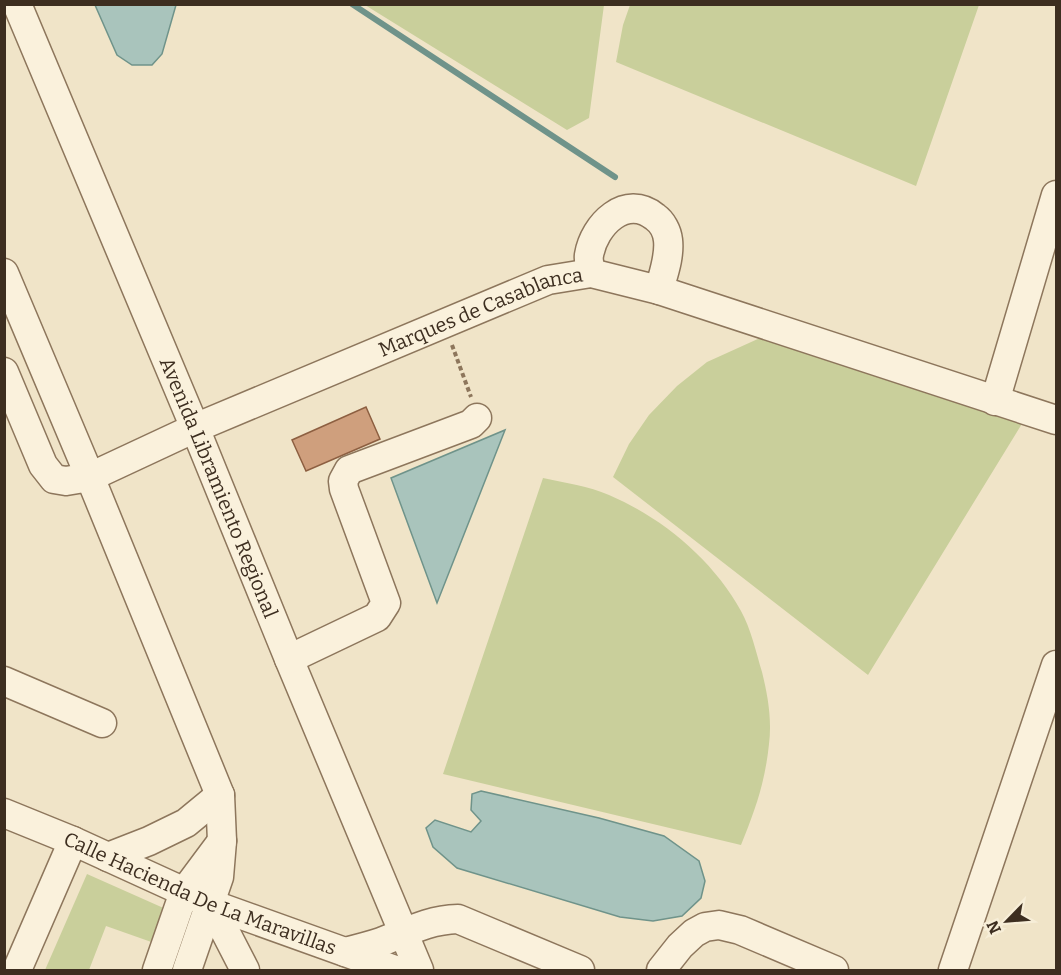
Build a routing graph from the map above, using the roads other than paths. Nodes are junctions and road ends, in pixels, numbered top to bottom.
1 (16, 4) edge
2 (1056, 195) edge
3 (4, 273) edge
4 (591, 273) junction
5 (659, 291) junction
6 (4, 372) edge
7 (994, 401) junction
8 (477, 418) road end
9 (1056, 420) edge
10 (195, 428) junction
11 (90, 477) junction
12 (289, 659) junction
13 (1056, 664) edge
14 (4, 681) edge
15 (102, 723) dead end
16 (220, 795) junction
17 (4, 813) edge
18 (73, 841) junction
19 (222, 842) junction
20 (108, 857) junction
21 (184, 892) junction
22 (211, 904) junction
23 (404, 933) junction
24 (345, 952) junction
25 (17, 970) edge
26 (157, 970) edge
27 (187, 970) edge
28 (245, 970) edge
29 (395, 970) edge
30 (419, 970) edge
31 (580, 970) edge
32 (661, 970) edge
33 (834, 970) edge
34 (953, 970) edge

1 - 10 street, Avenida Libramiento Regional
2 - 7 street
3 - 11 street
4 - 5 street, Marques de Casablanca
4 - 5 street
4 - 10 street, Marques de Casablanca
5 - 7 street, Marques de Casablanca
6 - 11 street, Marques de Casablanca
7 - 9 street, Marques de Casablanca
8 - 12 street
10 - 11 street, Marques de Casablanca
10 - 12 street, Avenida Libramiento Regional
11 - 16 street
12 - 23 street, Avenida Libramiento Regional
13 - 34 street
14 - 15 street
16 - 19 street
16 - 20 street
17 - 18 street, Calle Hacienda De La Maravillas
18 - 20 street, Calle Hacienda De La Maravillas
18 - 25 street
19 - 21 street
19 - 22 street
20 - 21 street, Calle Hacienda De La Maravillas
21 - 22 street, Calle Hacienda De La Maravillas
21 - 26 street
22 - 24 street, Calle Hacienda De La Maravillas
22 - 27 street
22 - 28 street
23 - 24 street
23 - 30 street, Avenida Libramiento Regional
23 - 31 street
24 - 29 street, Calle Hacienda De La Maravillas
32 - 33 street

